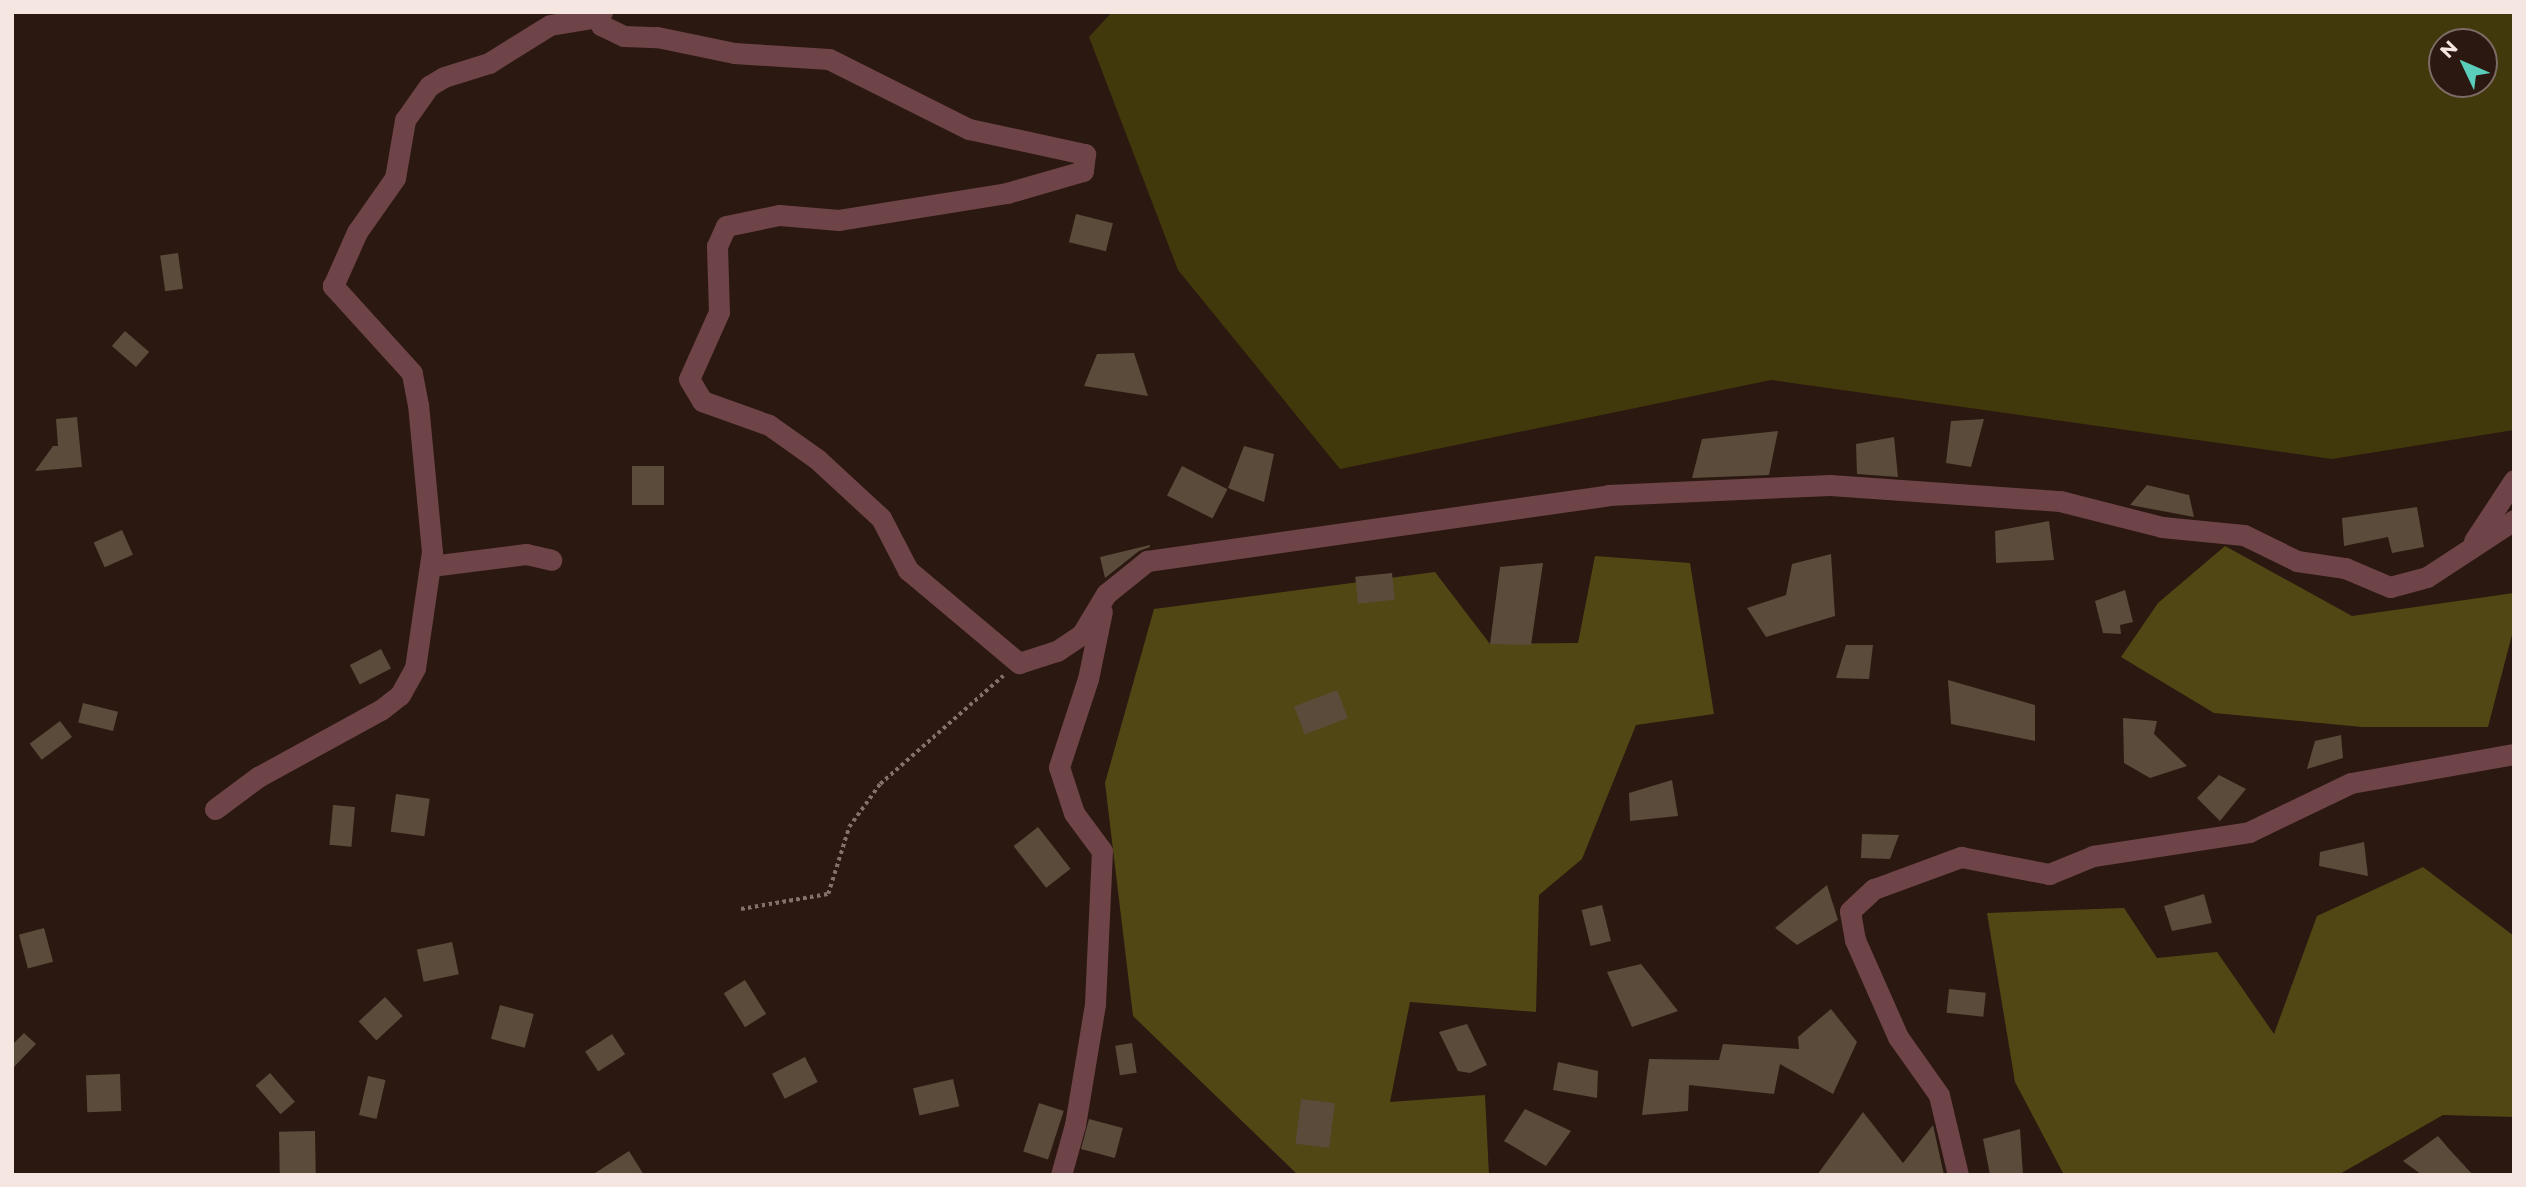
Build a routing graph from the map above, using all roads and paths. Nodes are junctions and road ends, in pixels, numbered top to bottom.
1 (600, 15) edge
2 (2514, 480) edge
3 (2514, 520) edge
4 (2473, 543) junction
5 (551, 559) dead end
6 (431, 566) junction
7 (1106, 594) junction
8 (1019, 663) junction
9 (2514, 754) edge
10 (215, 809) dead end
11 (741, 909) dead end
12 (1061, 1175) edge
13 (1958, 1175) edge

1 - 6 street
1 - 8 street
2 - 4 street
3 - 4 street
4 - 7 street
5 - 6 street
6 - 10 street
7 - 8 street
7 - 12 street
8 - 11 path
9 - 13 street

